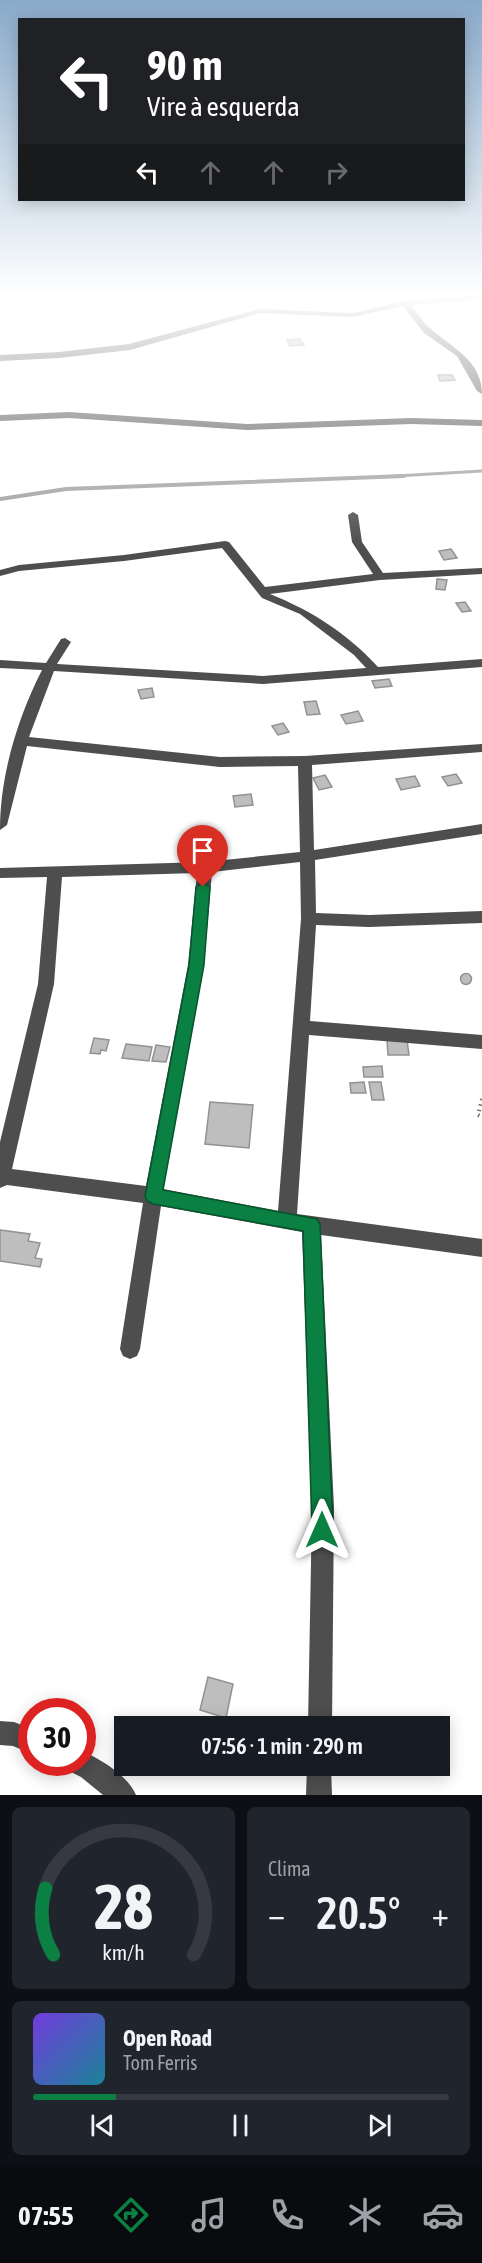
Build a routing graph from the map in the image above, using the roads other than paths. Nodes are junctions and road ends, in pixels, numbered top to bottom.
1 (0, 418) edge
2 (482, 423) edge
3 (353, 515) dead end
4 (482, 571) edge
5 (0, 573) edge
6 (380, 577) junction
7 (263, 591) junction
8 (65, 642) dead end
9 (482, 663) edge
10 (0, 664) edge
11 (48, 666) junction
12 (375, 671) junction
13 (24, 741) junction
14 (482, 748) edge
15 (305, 761) junction
16 (0, 825) edge
17 (482, 829) edge
18 (308, 856) junction
19 (205, 867) junction
20 (0, 873) edge
21 (55, 873) junction
22 (482, 917) edge
23 (309, 919) junction
24 (301, 1027) junction
25 (482, 1042) edge
26 (0, 1177) edge
27 (153, 1196) junction
28 (287, 1221) junction
29 (311, 1224) junction
30 (482, 1248) edge
31 (130, 1349) dead end
32 (320, 1716) edge
33 (0, 1733) edge
34 (18, 1736) edge
35 (96, 1773) edge
36 (319, 1776) edge
37 (123, 1795) edge
38 (319, 1795) edge

1 - 2 street
3 - 6 street
4 - 6 street
5 - 7 street
6 - 7 street
7 - 12 street
8 - 11 street
9 - 12 street
10 - 11 street
11 - 12 street
11 - 13 street
13 - 15 street
13 - 16 street
14 - 15 street
15 - 18 street
17 - 18 street
18 - 19 street
18 - 23 street
19 - 21 street
19 - 27 street
20 - 21 street
21 - 26 street
22 - 23 street
23 - 24 street
24 - 25 street
24 - 28 street
26 - 27 street
27 - 28 street
27 - 31 street
28 - 29 street
29 - 30 street
29 - 32 street
33 - 34 street
35 - 37 street
36 - 38 street

